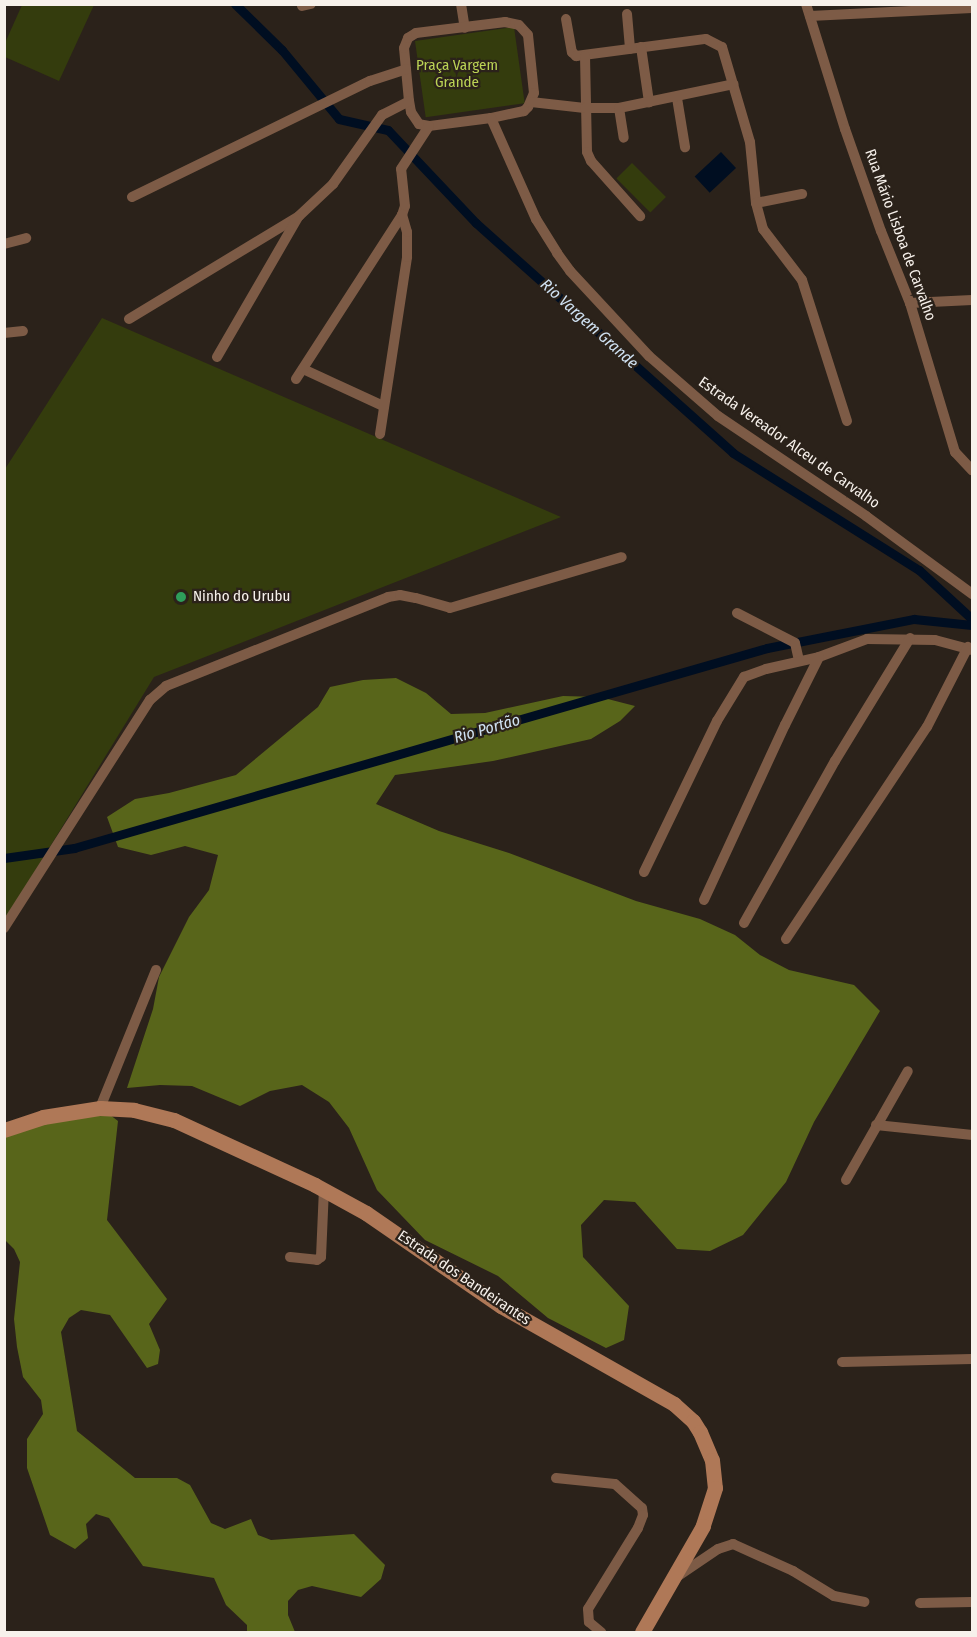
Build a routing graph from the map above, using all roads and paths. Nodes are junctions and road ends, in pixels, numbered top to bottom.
1 (461, 4) edge
2 (806, 4) edge
3 (972, 8) edge
4 (627, 15) dead end
5 (810, 16) junction
6 (566, 19) dead end
7 (465, 28) junction
8 (635, 48) junction
9 (585, 56) junction
10 (406, 69) junction
11 (734, 84) junction
12 (677, 98) junction
13 (409, 100) junction
14 (531, 102) junction
15 (649, 102) junction
16 (585, 108) junction
17 (620, 108) junction
18 (490, 118) junction
19 (429, 126) junction
20 (624, 138) dead end
21 (685, 147) dead end
22 (802, 194) dead end
23 (132, 197) dead end
24 (756, 204) junction
25 (402, 215) junction
26 (299, 216) junction
27 (640, 216) dead end
28 (26, 238) dead end
29 (4, 244) edge
30 (972, 300) edge
31 (910, 303) junction
32 (129, 319) dead end
33 (23, 331) dead end
34 (4, 333) edge
35 (217, 357) dead end
36 (303, 369) junction
37 (296, 379) dead end
38 (383, 406) junction
39 (847, 421) dead end
40 (380, 434) dead end
41 (972, 470) edge
42 (622, 557) dead end
43 (972, 594) edge
44 (737, 613) dead end
45 (910, 638) junction
46 (970, 649) edge
47 (799, 655) junction
48 (822, 655) junction
49 (644, 872) dead end
50 (704, 900) dead end
51 (744, 923) dead end
52 (4, 928) edge
53 (786, 939) dead end
54 (156, 970) dead end
55 (908, 1071) dead end
56 (100, 1108) junction
57 (876, 1125) junction
58 (4, 1130) edge
59 (972, 1136) edge
60 (846, 1180) dead end
61 (324, 1189) junction
62 (290, 1257) dead end
63 (972, 1359) edge
64 (842, 1362) dead end
65 (556, 1478) dead end
66 (675, 1578) junction
67 (864, 1602) dead end
68 (972, 1602) edge
69 (920, 1604) dead end
70 (601, 1632) edge
71 (642, 1632) edge

1 - 7 street
2 - 5 street, Rua Mário Lisboa de Carvalho
3 - 5 street
4 - 8 street
5 - 31 street, Rua Mário Lisboa de Carvalho
6 - 9 street
7 - 10 street
7 - 14 street
8 - 9 street
8 - 11 street
8 - 15 street
9 - 16 street
10 - 13 street
10 - 23 street
11 - 12 street
11 - 24 street
12 - 15 street
12 - 21 street
13 - 19 street
13 - 26 street
14 - 16 street
14 - 18 street
15 - 17 street
16 - 17 street
16 - 27 street
17 - 20 street
18 - 19 street
18 - 43 street, Estrada Vereador Alceu de Carvalho
19 - 25 street
22 - 24 street
24 - 39 street
25 - 36 street
25 - 38 street
26 - 32 street
26 - 35 street
28 - 29 street
30 - 31 street
31 - 41 street, Rua Mário Lisboa de Carvalho
33 - 34 street
36 - 37 street
36 - 38 street
38 - 40 street
42 - 52 street
44 - 47 street
45 - 46 street
45 - 48 street
45 - 51 street
46 - 53 street
47 - 48 street
47 - 49 street
48 - 50 street
54 - 56 street
55 - 57 street
56 - 58 main road, Estrada dos Bandeirantes
56 - 61 main road, Estrada dos Bandeirantes
57 - 59 street
57 - 60 street
61 - 62 street
61 - 66 main road, Estrada dos Bandeirantes
63 - 64 street
65 - 70 street
66 - 67 street
66 - 71 main road, Estrada dos Bandeirantes
68 - 69 street

